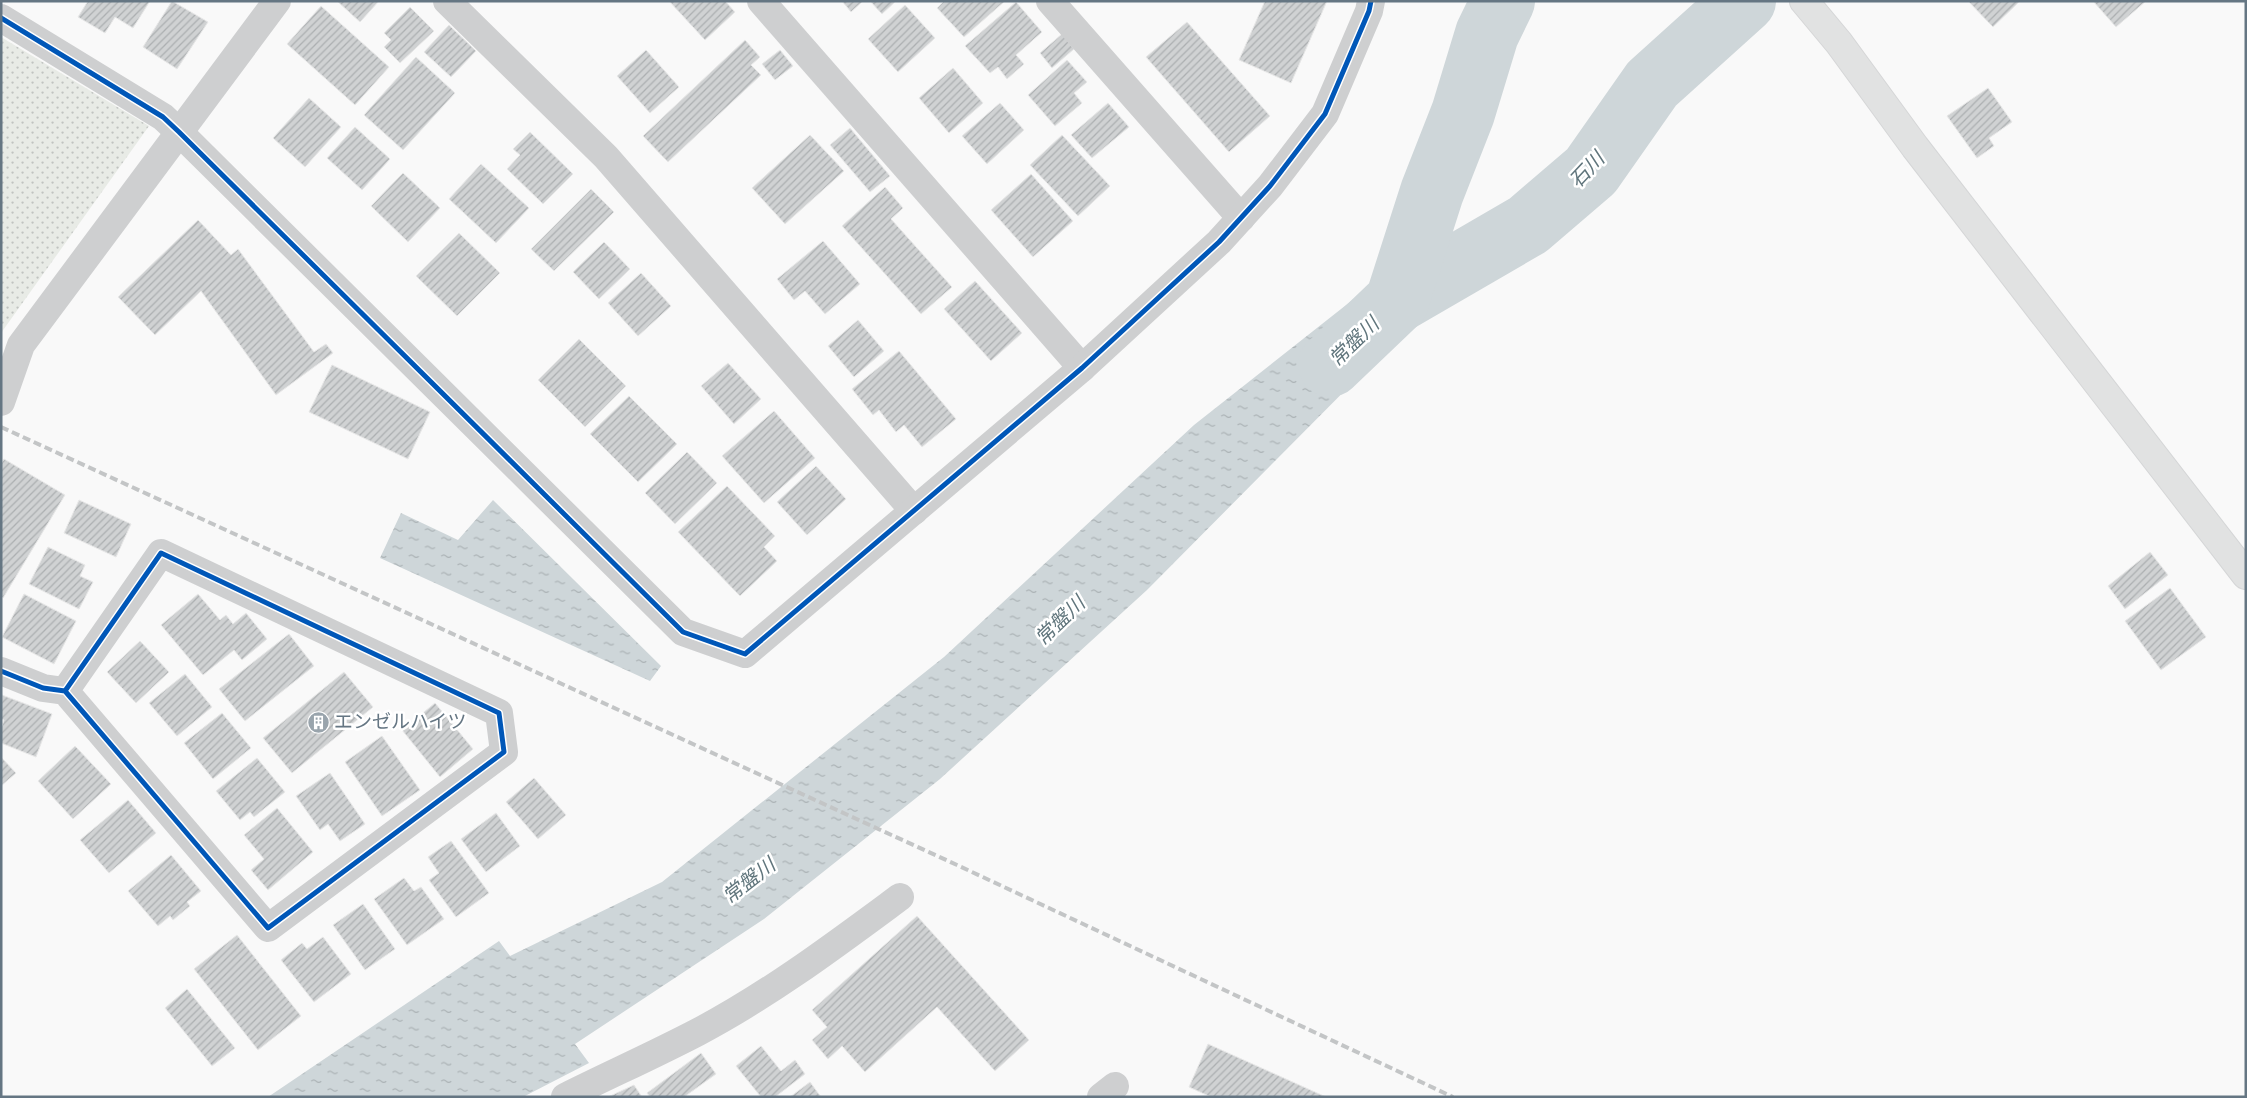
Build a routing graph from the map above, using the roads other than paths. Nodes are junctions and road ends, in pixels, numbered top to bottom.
1 (277, 1) edge
2 (761, 1) edge
3 (1050, 1) edge
4 (1371, 1) edge
5 (1804, 1) edge
6 (461, 6) edge
7 (1, 18) edge
8 (179, 132) junction
9 (1240, 218) junction
10 (1082, 368) junction
11 (1, 402) edge
12 (914, 511) junction
13 (2246, 575) edge
14 (1, 671) edge
15 (65, 691) junction
16 (900, 897) dead end
17 (565, 1097) edge

1 - 8 street
2 - 10 street
3 - 9 street
4 - 9 street
5 - 13 street
6 - 12 street
7 - 8 street
8 - 11 street
8 - 12 street
9 - 10 street
10 - 12 street
14 - 15 street
15 - 15 street
16 - 17 street

